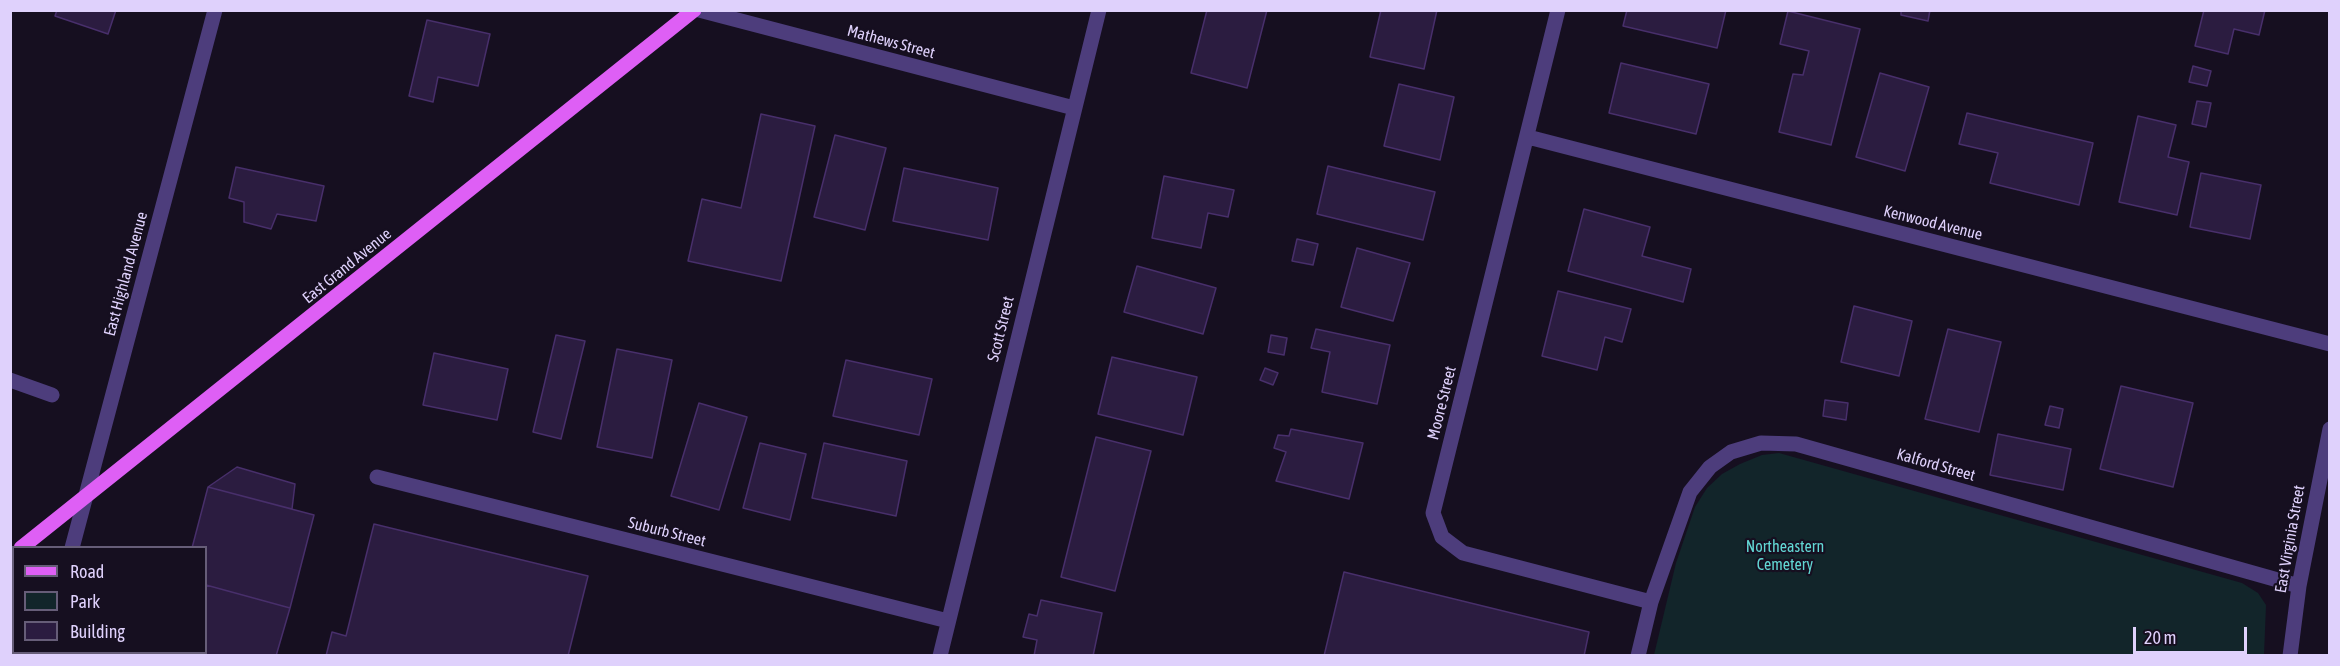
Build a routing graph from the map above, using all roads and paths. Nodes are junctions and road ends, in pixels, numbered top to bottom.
1 (215, 10) edge
2 (694, 10) edge
3 (699, 10) edge
4 (1099, 10) edge
5 (1558, 10) edge
6 (1074, 108) junction
7 (1528, 137) junction
8 (2330, 345) edge
9 (10, 380) edge
10 (52, 395) dead end
11 (2330, 429) edge
12 (377, 477) dead end
13 (85, 498) junction
14 (24, 546) edge
15 (73, 546) edge
16 (2299, 586) junction
17 (1651, 602) junction
18 (948, 621) junction
19 (939, 656) edge
20 (1638, 656) edge
21 (2290, 656) edge

1 - 13 street, East Highland Avenue
2 - 13 main road, East Grand Avenue
3 - 6 street, Mathews Street
4 - 6 street, Scott Street
5 - 7 street, Moore Street
6 - 18 street, Scott Street
7 - 8 street, Kenwood Avenue
7 - 17 street, Moore Street
9 - 10 street
11 - 16 street, East Virginia Street
12 - 18 street, Suburb Street
13 - 14 main road, East Grand Avenue
13 - 15 street, East Highland Avenue
16 - 17 street, Kalford Street
16 - 21 street, East Virginia Street
17 - 20 street
18 - 19 street, Scott Street

